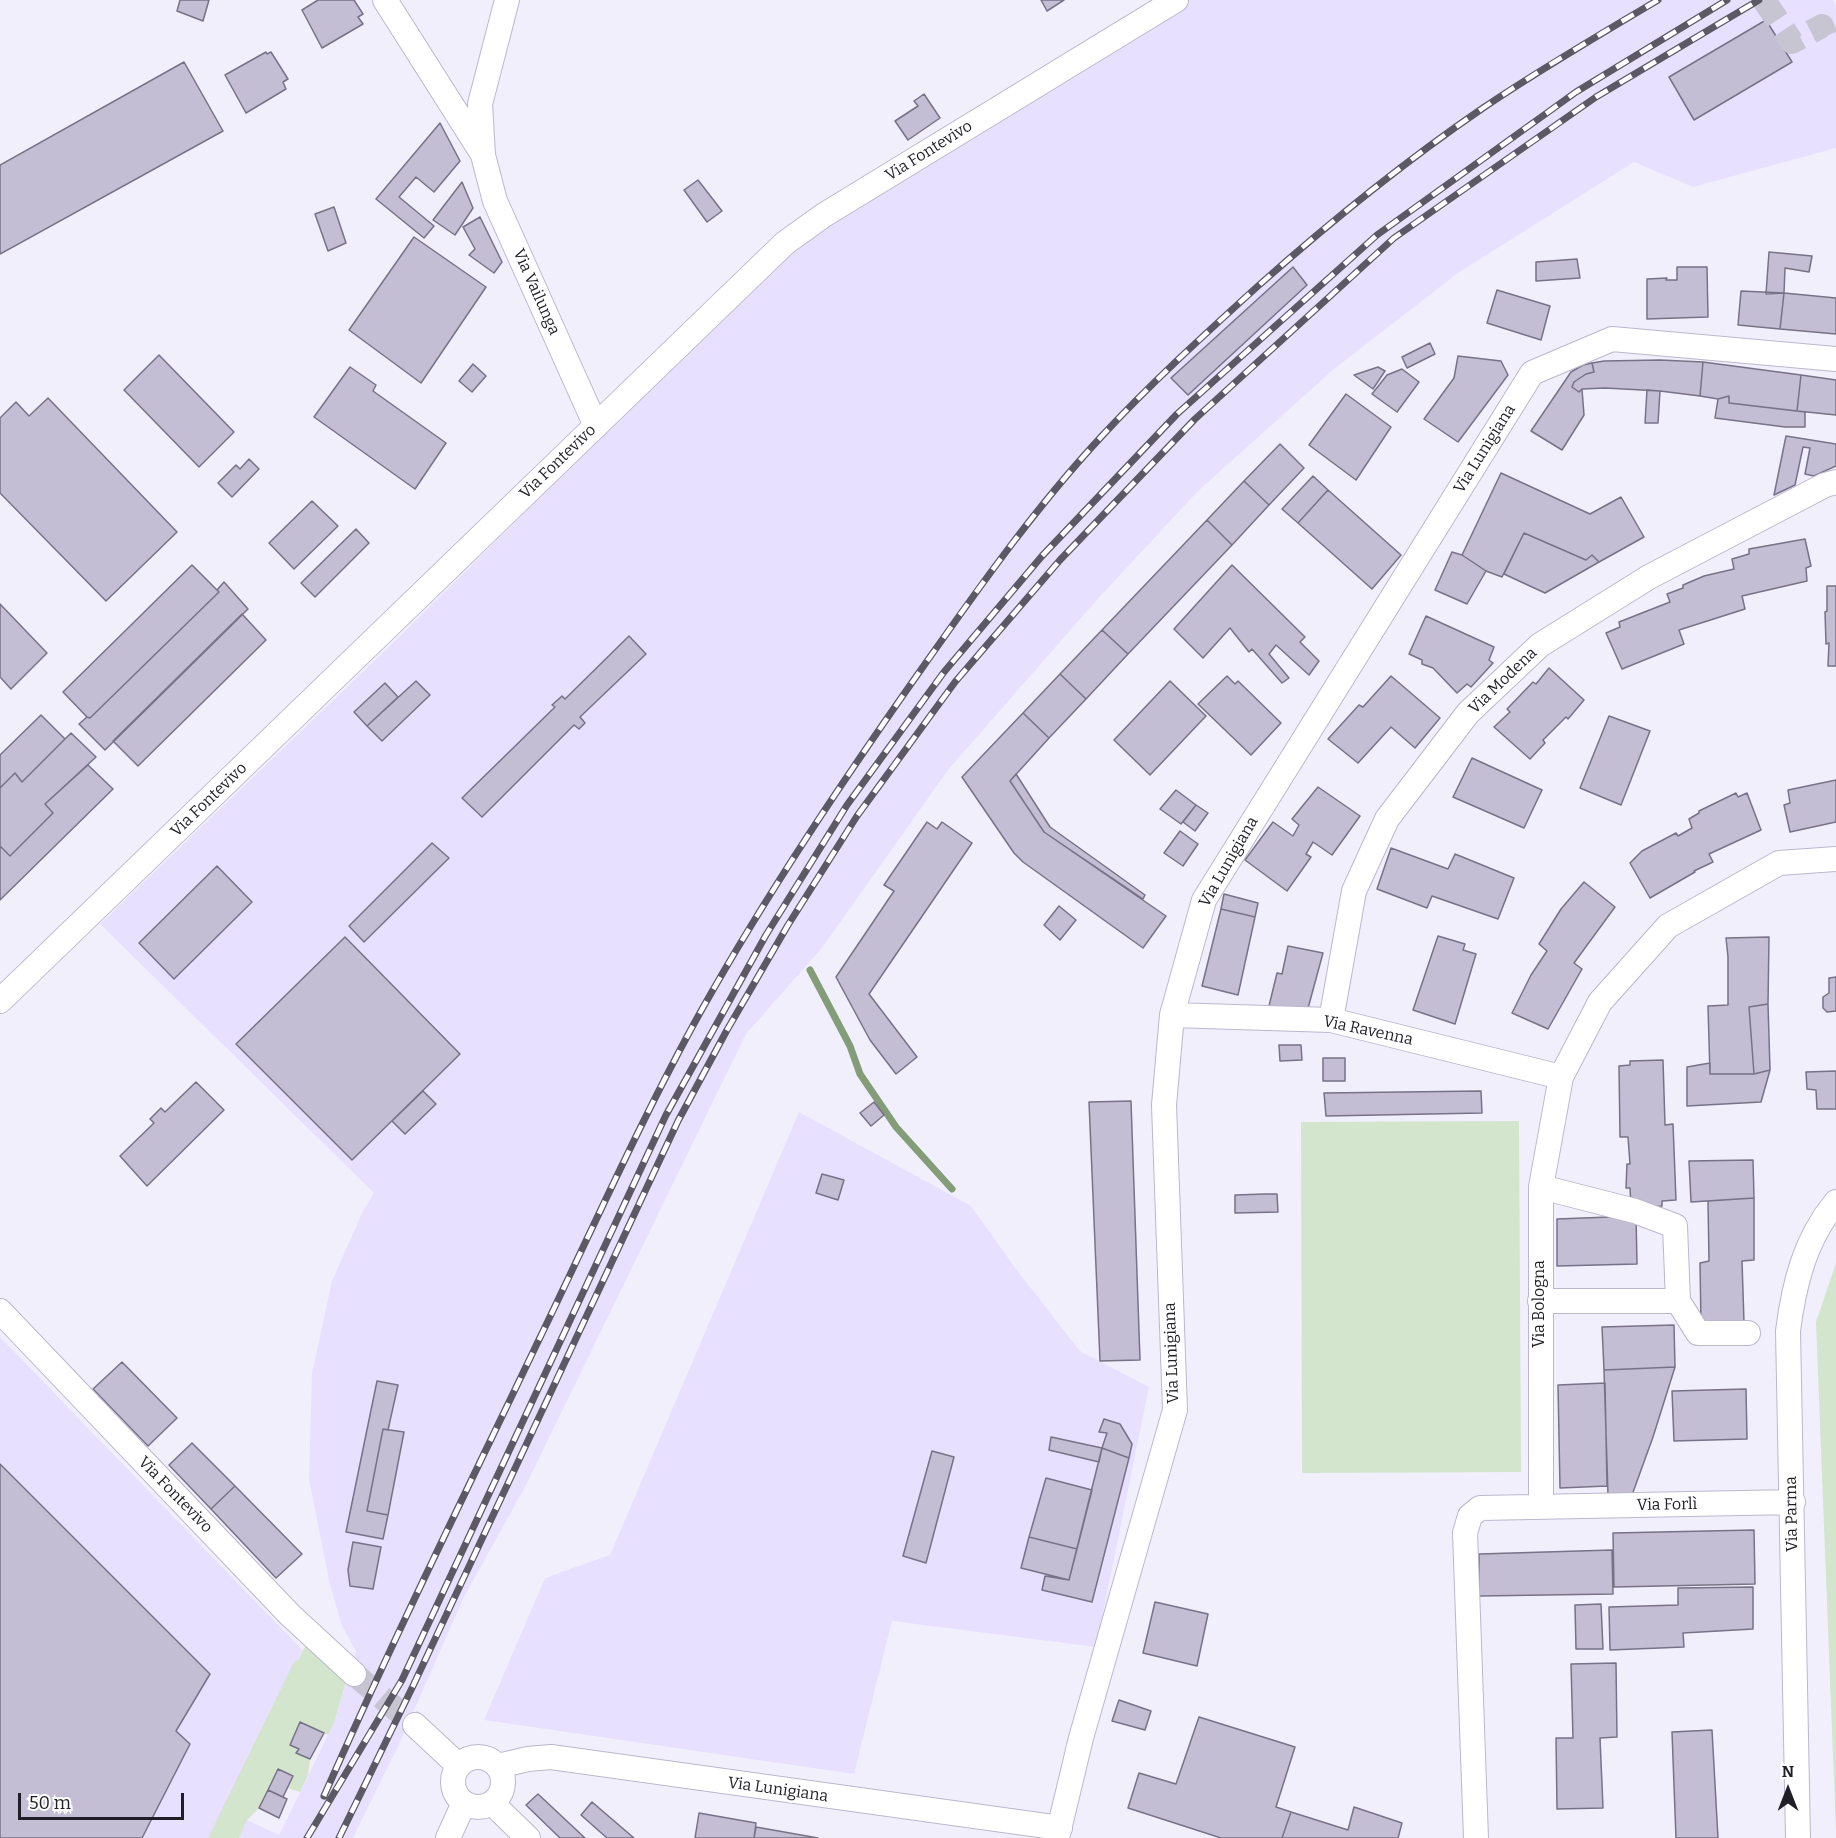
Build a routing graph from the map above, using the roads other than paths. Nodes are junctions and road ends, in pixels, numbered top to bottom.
1 (385, 0) edge
2 (507, 0) edge
3 (1176, 0) edge
4 (483, 155) junction
5 (1836, 359) edge
6 (596, 426) junction
7 (1836, 482) edge
8 (1836, 859) edge
9 (0, 1001) edge
10 (1172, 1015) junction
11 (1331, 1020) junction
12 (1561, 1077) junction
13 (1541, 1187) junction
14 (1836, 1202) edge
15 (1540, 1301) junction
16 (1678, 1301) junction
17 (0, 1311) edge
18 (1768, 1332) junction
19 (1793, 1502) junction
20 (1541, 1507) junction
21 (354, 1674) tunnel mouth
22 (415, 1725) tunnel mouth
23 (459, 1766) junction
24 (498, 1766) junction
25 (464, 1803) junction
26 (492, 1803) junction
27 (1058, 1833) edge
28 (448, 1838) edge
29 (528, 1838) edge
30 (1476, 1838) edge
31 (1798, 1838) edge

1 - 4 street, Via Vailunga
2 - 4 street, Via Vailunga
3 - 6 street, Via Fontevivo
4 - 6 street, Via Vailunga
5 - 10 street, Via Lunigiana
6 - 9 street, Via Fontevivo
7 - 11 street, Via Modena
8 - 12 street, Via Bologna
10 - 11 street, Via Ravenna
10 - 27 street, Via Lunigiana
11 - 12 street, Via Ravenna
12 - 13 street, Via Bologna
13 - 15 street, Via Bologna
13 - 16 street
14 - 18 street, Via Parma
15 - 16 street
15 - 20 street, Via Bologna
16 - 18 street
17 - 21 street, Via Fontevivo
18 - 19 street, Via Parma
19 - 20 street, Via Forlì
19 - 31 street, Via Parma
20 - 30 street
22 - 23 street
23 - 24 street
23 - 25 street
24 - 26 street
24 - 27 street, Via Lunigiana
25 - 26 street
25 - 28 street
26 - 29 street

